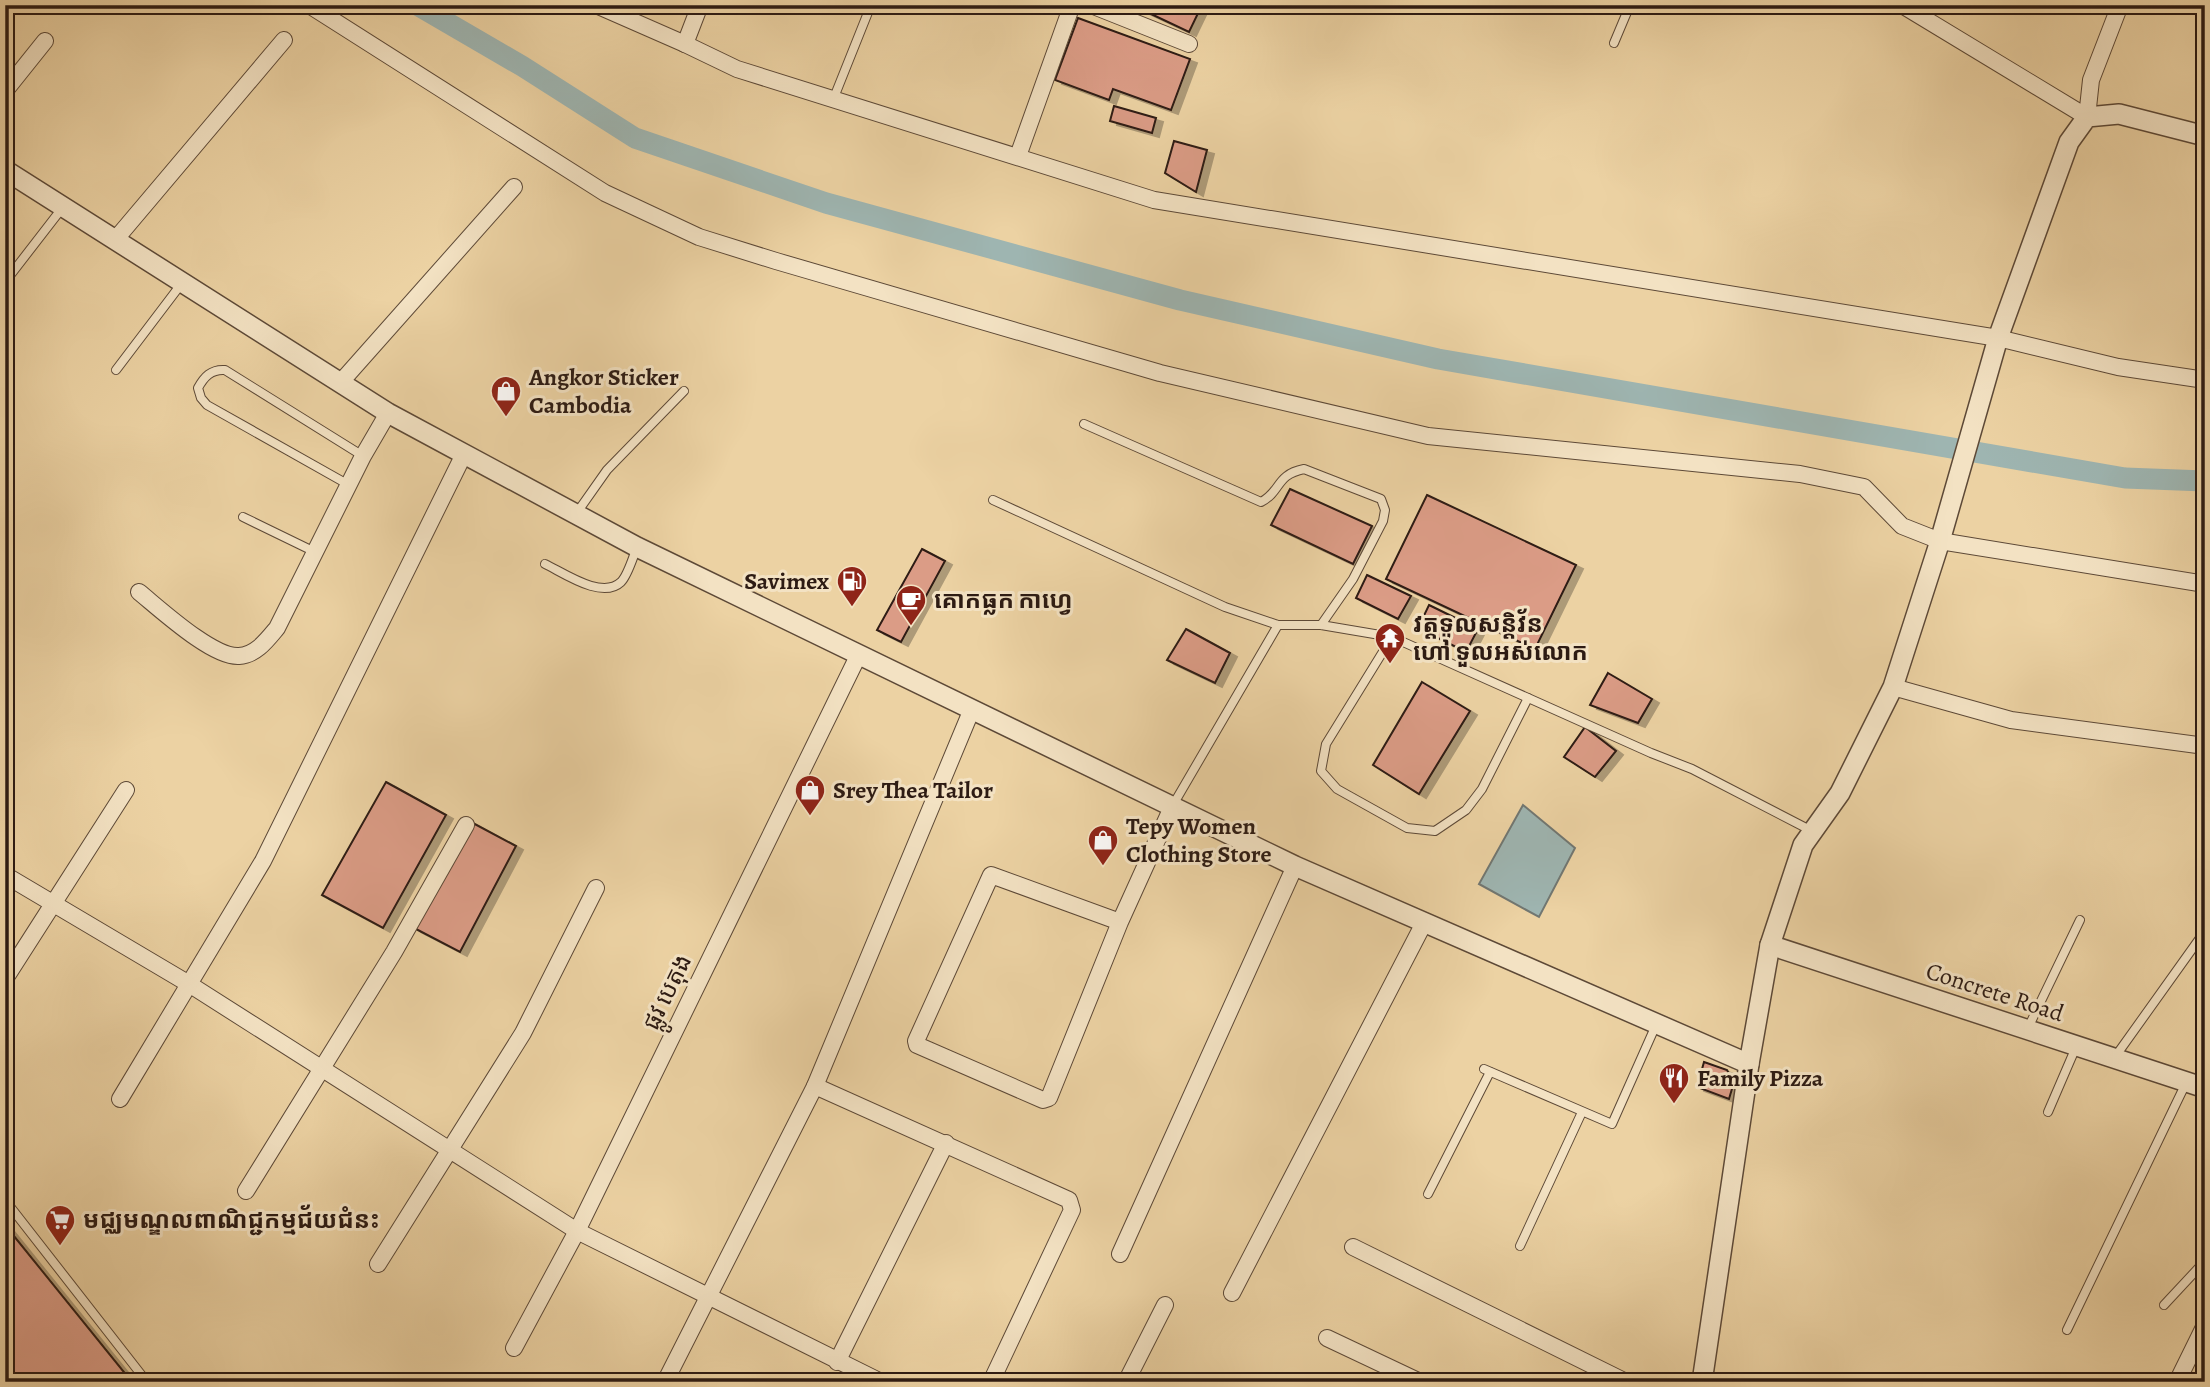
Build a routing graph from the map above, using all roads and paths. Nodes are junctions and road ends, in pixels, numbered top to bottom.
1 (309, 5) edge
2 (700, 5) edge
3 (871, 5) edge
4 (1072, 5) edge
5 (1091, 5) edge
6 (1630, 5) edge
7 (1902, 5) edge
8 (2120, 5) edge
9 (606, 8) edge
10 (284, 40) dead end
11 (45, 41) dead end
12 (1614, 43) dead end
13 (685, 44) junction
14 (1189, 44) dead end
15 (5, 91) edge
16 (833, 100) junction
17 (2087, 117) junction
18 (2205, 136) edge
19 (1018, 156) junction
20 (5, 170) edge
21 (514, 187) dead end
22 (63, 207) junction
23 (115, 240) junction
24 (5, 282) edge
25 (182, 283) junction
26 (1998, 338) junction
27 (116, 370) dead end
28 (2205, 380) edge
29 (340, 383) junction
30 (684, 391) dead end
31 (388, 413) junction
32 (1084, 424) dead end
33 (464, 454) junction
34 (363, 456) junction
35 (349, 485) junction
36 (993, 500) dead end
37 (576, 514) junction
38 (243, 517) dead end
39 (1943, 532) junction
40 (637, 547) junction
41 (315, 552) junction
42 (545, 564) dead end
43 (2205, 584) edge
44 (139, 592) dead end
45 (1278, 625) junction
46 (1321, 625) junction
47 (1392, 637) junction
48 (859, 654) junction
49 (1893, 687) junction
50 (1528, 698) junction
51 (972, 709) junction
52 (2205, 746) edge
53 (126, 790) dead end
54 (1173, 805) junction
55 (466, 825) dead end
56 (1812, 831) junction
57 (1295, 866) junction
58 (5, 875) edge
59 (596, 888) dead end
60 (54, 904) junction
61 (2080, 920) dead end
62 (1120, 922) junction
63 (1424, 923) junction
64 (2205, 931) edge
65 (1770, 944) junction
66 (5, 979) edge
67 (189, 985) junction
68 (1656, 1025) junction
69 (2028, 1028) junction
70 (2077, 1044) junction
71 (2115, 1056) junction
72 (1749, 1064) junction
73 (321, 1068) junction
74 (2196, 1085) edge
75 (815, 1086) junction
76 (120, 1099) dead end
77 (1582, 1112) junction
78 (2048, 1112) dead end
79 (946, 1143) junction
80 (449, 1149) junction
81 (246, 1191) dead end
82 (1427, 1194) dead end
83 (5, 1200) edge
84 (577, 1231) junction
85 (1520, 1245) dead end
86 (1353, 1247) dead end
87 (1121, 1254) dead end
88 (2205, 1261) edge
89 (378, 1264) dead end
90 (1232, 1293) dead end
91 (709, 1297) junction
92 (1165, 1305) dead end
93 (2164, 1305) dead end
94 (2205, 1325) edge
95 (2067, 1330) dead end
96 (1327, 1338) dead end
97 (514, 1348) dead end
98 (837, 1362) junction
99 (147, 1382) edge
100 (665, 1382) edge
101 (881, 1382) edge
102 (991, 1382) edge
103 (1126, 1382) edge
104 (1420, 1382) edge
105 (1626, 1382) edge
106 (1702, 1382) edge
107 (2176, 1382) edge

1 - 39 street
2 - 13 street
3 - 16 lane
4 - 19 street
5 - 14 street
6 - 12 lane
7 - 17 street
8 - 17 street
9 - 13 street
10 - 23 street
11 - 15 street
13 - 16 street
16 - 19 street
17 - 18 street
17 - 26 street
19 - 26 street
20 - 22 street
21 - 29 street
22 - 23 street
22 - 24 lane
23 - 25 street
25 - 27 lane
25 - 29 street
26 - 28 street
26 - 39 street
29 - 31 street
30 - 37 lane
31 - 33 street
31 - 34 street
32 - 46 lane
33 - 37 street
33 - 67 street
34 - 35 street
34 - 35 lane
35 - 41 street
36 - 45 lane
37 - 40 street
38 - 41 lane
39 - 43 street
39 - 49 street
40 - 42 lane
40 - 48 street
41 - 44 street
45 - 46 lane
45 - 54 lane
46 - 47 lane
47 - 50 lane
47 - 50 lane
48 - 51 street
48 - 84 street, ផ្លូវ បេតុង
49 - 52 street
49 - 56 street
50 - 56 lane
51 - 54 street
51 - 75 street
53 - 60 street
54 - 57 street
54 - 62 street
55 - 73 street
56 - 65 street
57 - 63 street
57 - 87 street
58 - 60 street
59 - 80 street
60 - 66 street
60 - 67 street
61 - 69 lane
62 - 62 street
63 - 68 street
63 - 90 street
64 - 71 lane
65 - 69 street, Concrete Road
65 - 72 street
67 - 73 street
67 - 76 street
68 - 72 street
68 - 77 lane
69 - 70 street, Concrete Road
70 - 71 street, Concrete Road
70 - 78 lane
71 - 74 street, Concrete Road
72 - 106 street
73 - 80 street
73 - 81 street
74 - 95 lane
75 - 79 street
75 - 91 street
77 - 82 lane
77 - 85 lane
79 - 98 street
79 - 102 street
80 - 84 street
80 - 89 street
83 - 99 lane
84 - 91 street
84 - 97 street, ផ្លូវ បេតុង
86 - 105 street
88 - 93 lane
91 - 98 street
91 - 100 street
92 - 103 street
94 - 107 street
96 - 104 street
98 - 101 street

